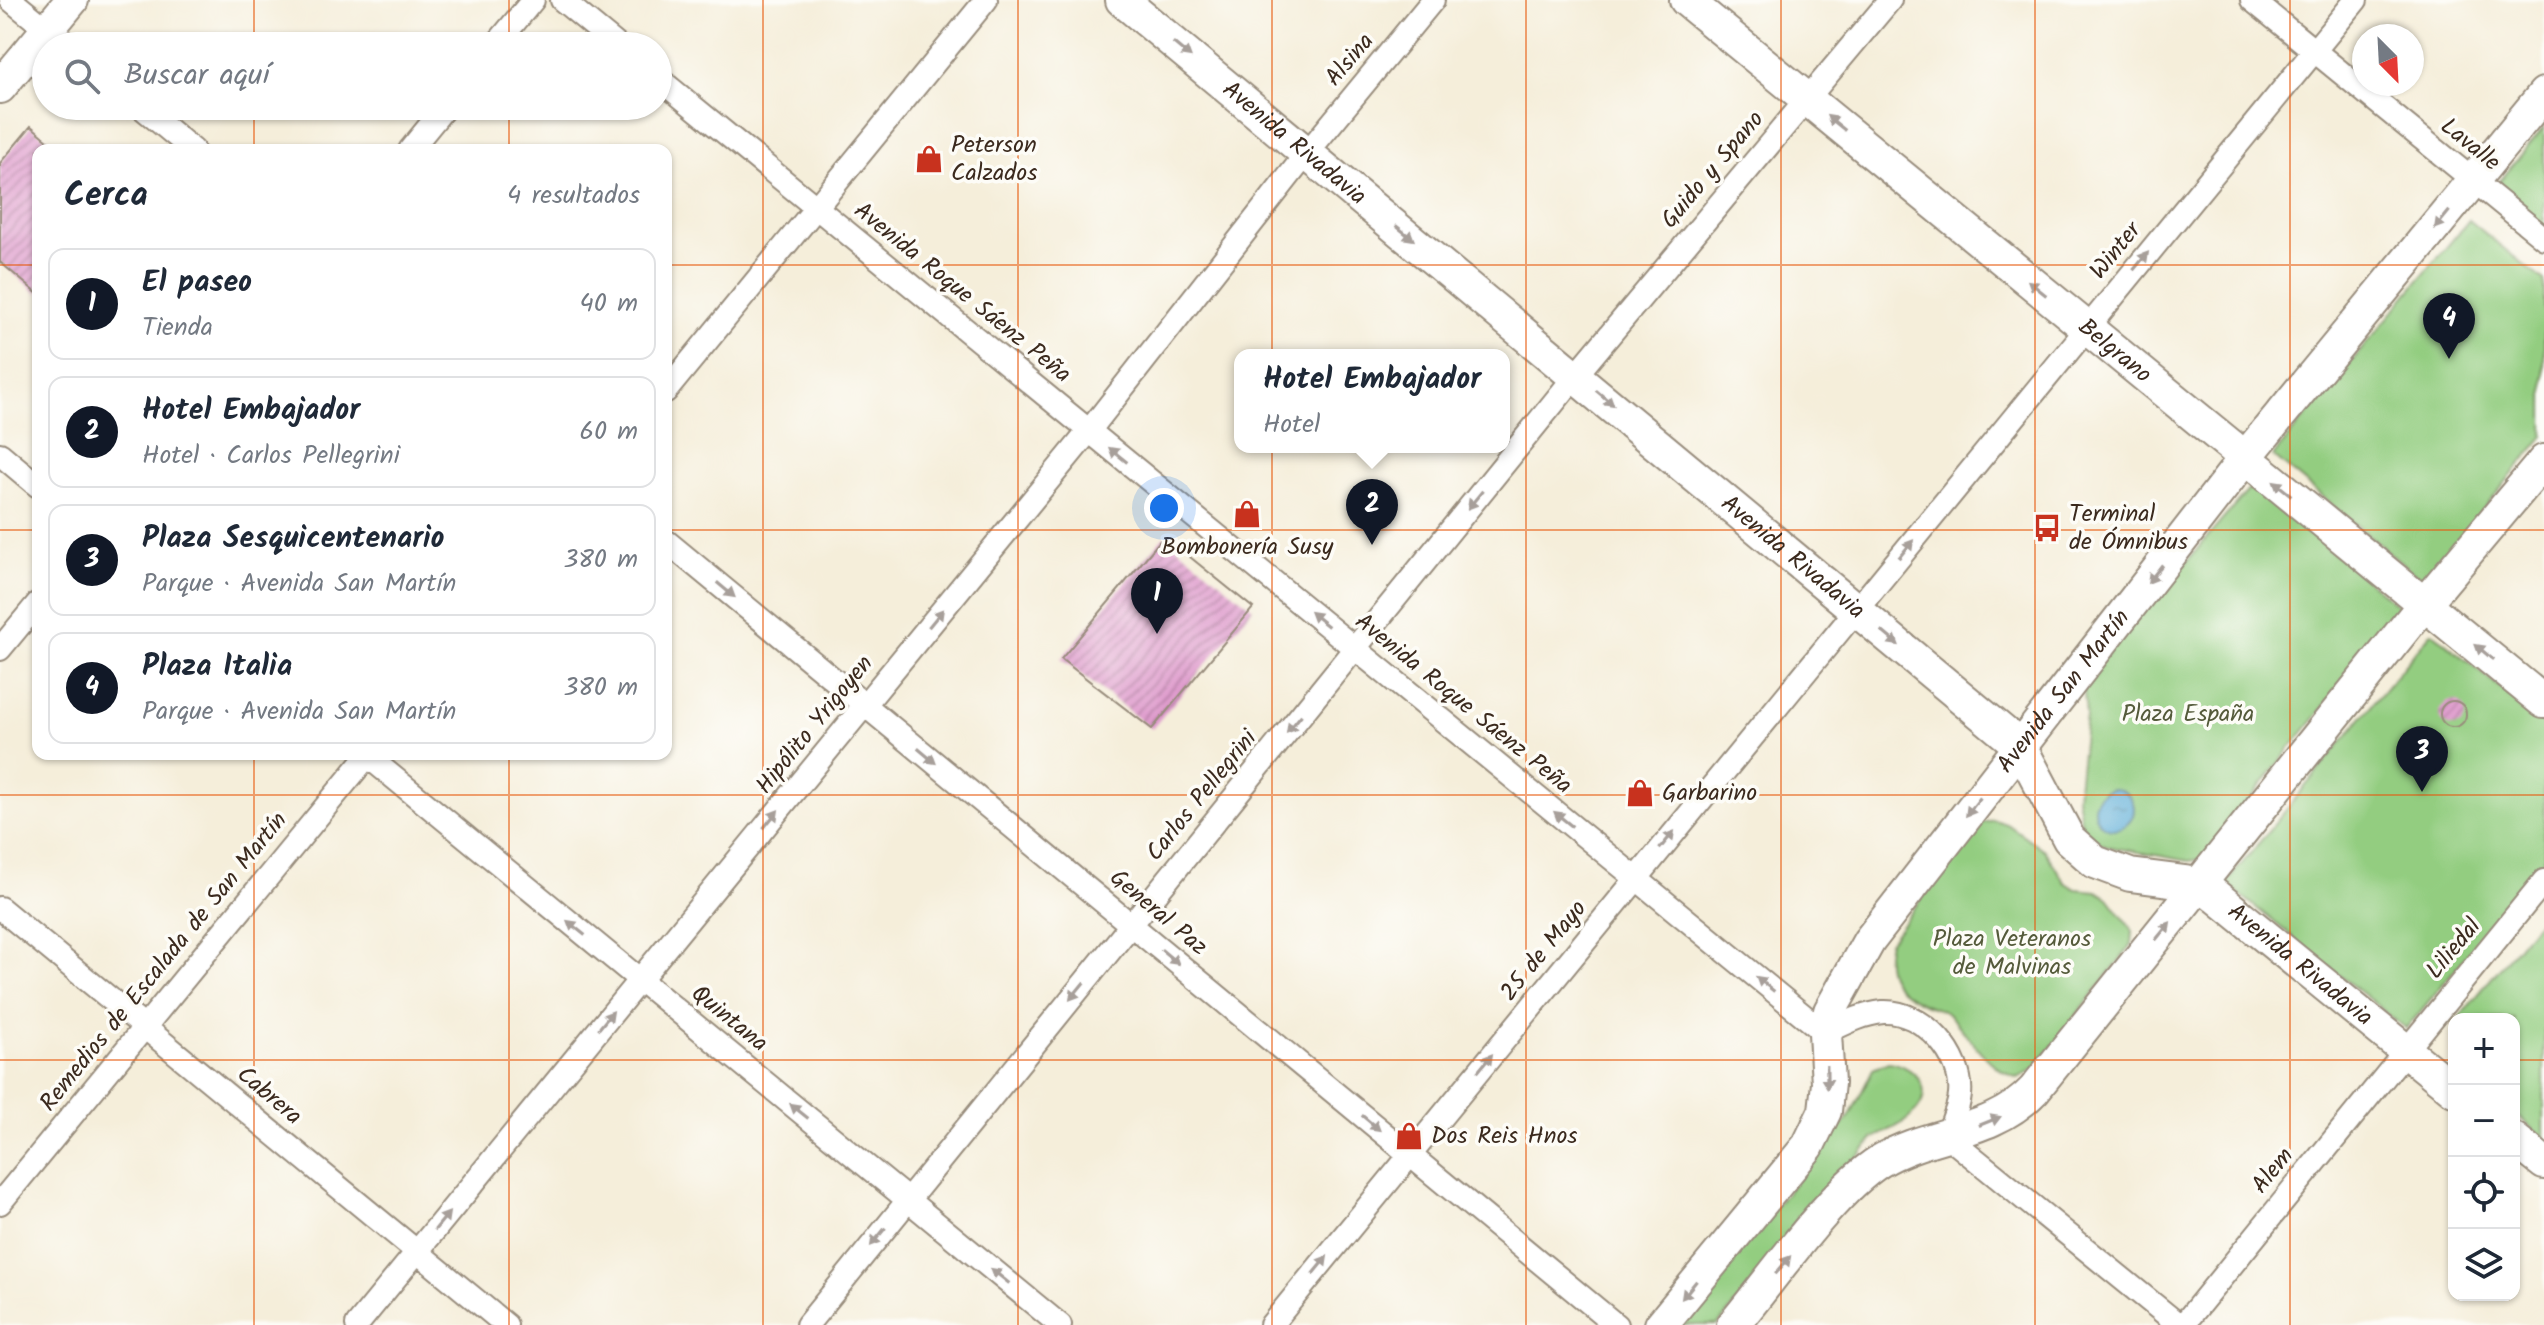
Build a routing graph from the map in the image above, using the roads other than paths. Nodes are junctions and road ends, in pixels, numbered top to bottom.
1 (11, 0) edge
2 (72, 0) edge
3 (533, 0) edge
4 (562, 0) edge
5 (986, 0) edge
6 (1122, 0) edge
7 (1433, 0) edge
8 (1686, 0) edge
9 (1890, 0) edge
10 (2252, 0) edge
11 (2356, 0) edge
12 (50, 32) edge
13 (59, 32) edge
14 (507, 32) edge
15 (601, 32) edge
16 (2314, 51) junction
17 (32, 59) edge
18 (0, 87) edge
19 (672, 90) edge
20 (2544, 94) edge
21 (1806, 99) junction
22 (157, 120) edge
23 (435, 120) edge
24 (186, 144) edge
25 (415, 144) edge
26 (1307, 153) junction
27 (2474, 181) junction
28 (816, 208) junction
29 (2544, 238) edge
30 (2086, 329) junction
31 (1577, 374) junction
32 (672, 384) edge
33 (1089, 431) junction
34 (0, 454) edge
35 (2245, 458) junction
36 (2544, 461) edge
37 (32, 481) edge
38 (672, 546) edge
39 (2425, 603) junction
40 (1857, 609) junction
41 (32, 610) edge
42 (0, 649) edge
43 (1355, 649) junction
44 (2544, 702) edge
45 (865, 705) junction
46 (2020, 746) junction
47 (363, 760) edge
48 (373, 760) edge
49 (1636, 879) junction
50 (2544, 881) edge
51 (2201, 884) junction
52 (0, 908) edge
53 (1131, 925) junction
54 (639, 980) junction
55 (145, 1027) junction
56 (1825, 1033) junction
57 (2404, 1050) junction
58 (2448, 1085) edge
59 (1947, 1136) junction
60 (2520, 1144) edge
61 (1410, 1155) junction
62 (2544, 1163) edge
63 (908, 1200) junction
64 (0, 1203) edge
65 (417, 1252) junction
66 (357, 1325) edge
67 (506, 1325) edge
68 (807, 1325) edge
69 (1060, 1325) edge
70 (1271, 1325) edge
71 (1616, 1325) edge
72 (1661, 1325) edge
73 (1733, 1325) edge
74 (2181, 1325) edge

1 - 12 street
2 - 13 main road
3 - 14 street
4 - 15 street
5 - 28 street
6 -> 26 main road, Avenida Rivadavia
7 - 26 street, Alsina
8 - 21 main road, Belgrano
9 - 21 street, Guido y Spano
10 - 16 street, Lavalle
11 - 16 street, Winter
16 - 27 street, Lavalle
30 -> 16 street, Winter
17 - 18 main road
19 - 28 street, Avenida Roque Sáenz Peña
20 - 27 main road, Avenida San Martín
30 -> 21 main road, Belgrano
21 - 31 street, Guido y Spano
22 - 24 street
23 - 25 street
26 -> 31 main road, Avenida Rivadavia
26 - 33 street, Hipólito Yrigoyen
27 - 29 street, Lavalle
27 -> 35 main road, Avenida San Martín
28 - 32 street
28 - 33 street, Avenida Roque Sáenz Peña
30 - 35 main road, Belgrano
40 -> 30 street, Winter
31 -> 40 main road, Avenida Rivadavia
31 -> 43 street, Carlos Pellegrini
43 -> 33 street, Avenida Roque Sáenz Peña
45 -> 33 street, Hipólito Yrigoyen
34 - 37 street
39 -> 35 main road, Belgrano
35 -> 46 main road, Avenida San Martín
36 - 39 main road
38 -> 45 street, General Paz
44 -> 39 main road, Belgrano
39 - 51 main road
40 -> 46 main road, Avenida Rivadavia
49 -> 40 street, 25 de Mayo
41 - 42 street
49 -> 43 street, Avenida Roque Sáenz Peña
43 -> 53 street, Carlos Pellegrini
45 -> 53 street, General Paz
54 -> 45 street, Hipólito Yrigoyen
46 - 51 main road, Avenida Rivadavia
46 -> 56 main road, Avenida San Martín
47 - 55 street, Remedios de Escalada de San Martín
54 -> 48 street, Quintana
56 -> 49 street, Avenida Roque Sáenz Peña
61 -> 49 street, 25 de Mayo
50 - 57 street, Liliedal
51 - 57 main road, Avenida Rivadavia
59 -> 51 main road
52 - 55 street, Cabrera
53 -> 61 street, General Paz
53 -> 63 street, Carlos Pellegrini
63 -> 54 street, Quintana
65 -> 54 street, Hipólito Yrigoyen
55 - 64 street, Remedios de Escalada de San Martín
55 - 65 street, Cabrera
56 - 59 street
56 -> 72 main road, Avenida San Martín
57 - 58 main road, Avenida Rivadavia
57 - 74 street, Alem
73 -> 59 main road
59 - 74 street
60 - 62 main road
70 -> 61 street, 25 de Mayo
61 - 71 street, General Paz
63 -> 68 street, Carlos Pellegrini
69 -> 63 street, Quintana
65 - 66 street, Hipólito Yrigoyen
65 - 67 street, Cabrera

